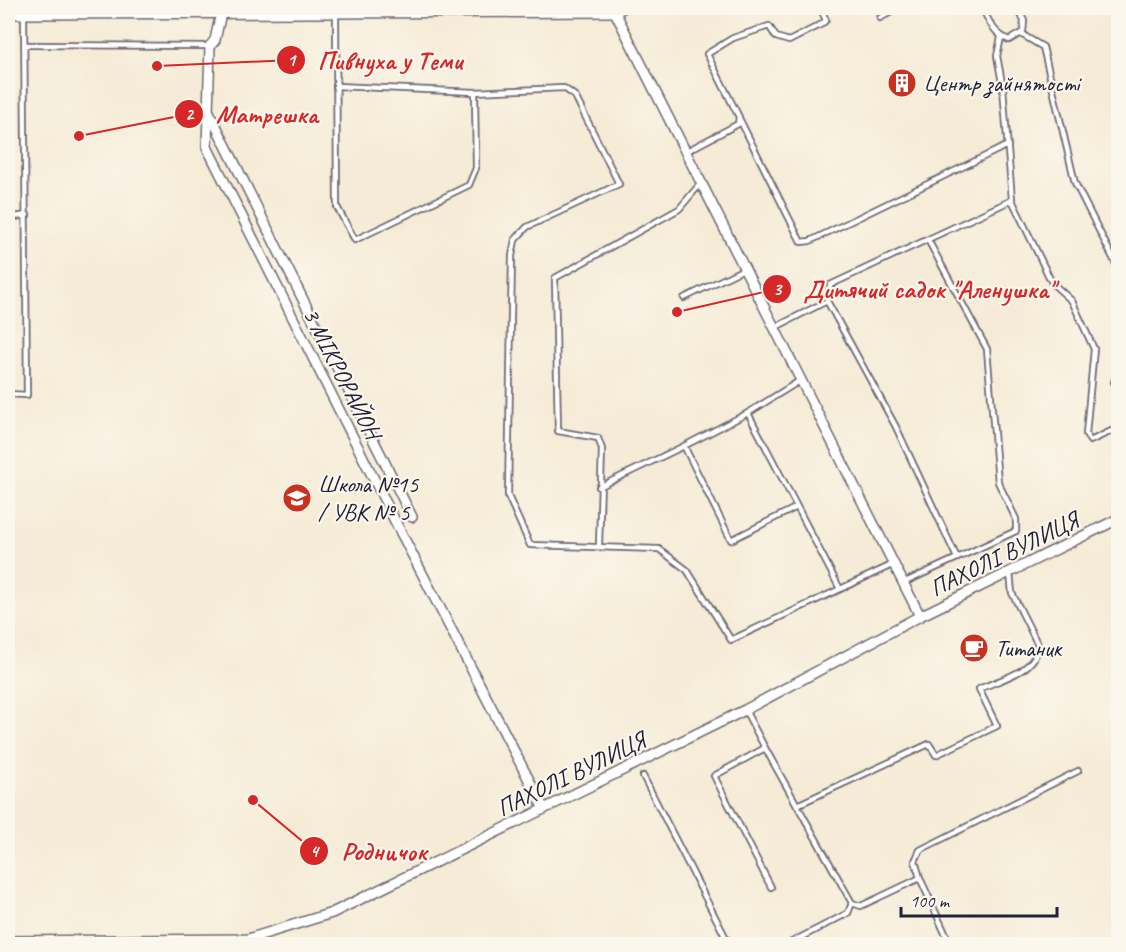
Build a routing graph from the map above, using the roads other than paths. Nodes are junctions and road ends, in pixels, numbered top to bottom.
1 (820, 8) edge
2 (898, 8) edge
3 (982, 8) edge
4 (1018, 8) edge
5 (619, 10) edge
6 (336, 13) junction
7 (8, 14) edge
8 (24, 14) junction
9 (221, 14) junction
10 (880, 18) dead end
11 (1020, 34) junction
12 (1001, 37) junction
13 (25, 45) junction
14 (210, 46) junction
15 (336, 86) junction
16 (475, 92) junction
17 (208, 110) junction
18 (739, 118) junction
19 (1008, 145) junction
20 (685, 152) junction
21 (701, 183) junction
22 (1012, 200) junction
23 (27, 215) junction
24 (8, 218) edge
25 (928, 240) junction
26 (1119, 268) edge
27 (744, 269) junction
28 (684, 298) dead end
29 (827, 301) junction
30 (774, 328) junction
31 (1119, 372) edge
32 (801, 380) junction
33 (1119, 393) edge
34 (8, 394) edge
35 (748, 413) junction
36 (1119, 428) edge
37 (684, 446) junction
38 (599, 487) junction
39 (797, 507) junction
40 (412, 517) dead end
41 (1119, 519) edge
42 (599, 546) junction
43 (957, 558) junction
44 (894, 564) junction
45 (1010, 573) junction
46 (903, 583) junction
47 (840, 589) junction
48 (920, 616) junction
49 (745, 710) junction
50 (765, 748) junction
51 (1078, 771) dead end
52 (643, 776) dead end
53 (797, 806) junction
54 (544, 809) junction
55 (920, 878) junction
56 (771, 886) dead end
57 (852, 903) junction
58 (8, 941) edge
59 (95, 942) edge
60 (794, 943) edge
61 (729, 945) edge
62 (788, 945) edge
63 (950, 945) edge

1 - 18 lane
2 - 10 lane
3 - 12 lane
4 - 11 lane
5 - 6 street
5 - 20 street
6 - 9 street
6 - 15 lane
7 - 8 street
8 - 9 street
8 - 13 lane
9 - 14 street, 3 МІКРОРАЙОН
11 - 12 lane
11 - 26 lane
12 - 19 lane
13 - 14 lane
13 - 23 lane
14 - 17 street, 3 МІКРОРАЙОН
15 - 16 lane
15 - 16 lane
16 - 42 lane
17 - 40 street, 3 МІКРОРАЙОН
17 - 54 street, 3 МІКРОРАЙОН
18 - 19 lane
18 - 20 lane
19 - 22 lane
20 - 21 street
21 - 27 street
21 - 38 lane
22 - 25 lane
22 - 36 lane
23 - 24 lane
23 - 34 lane
25 - 29 lane
25 - 43 lane
27 - 28 lane
27 - 30 street
29 - 30 lane
29 - 43 lane
30 - 32 street
31 - 33 lane
32 - 35 lane
32 - 44 street
35 - 37 lane
35 - 39 lane
37 - 38 lane
37 - 39 lane
38 - 42 lane
39 - 47 lane
41 - 45 street, ПАХОЛІ ВУЛИЦЯ
42 - 47 lane
43 - 46 lane
44 - 46 street
44 - 47 lane
45 - 48 street, ПАХОЛІ ВУЛИЦЯ
45 - 53 lane
46 - 48 street
48 - 49 street, ПАХОЛІ ВУЛИЦЯ
49 - 50 lane
49 - 54 street, ПАХОЛІ ВУЛИЦЯ
50 - 53 lane
50 - 56 lane
51 - 55 lane
52 - 61 lane
53 - 57 lane
54 - 59 street, ПАХОЛІ ВУЛИЦЯ
55 - 57 lane
55 - 63 lane
57 - 60 lane
58 - 59 street, ПАХОЛІ ВУЛИЦЯ
60 - 62 lane

